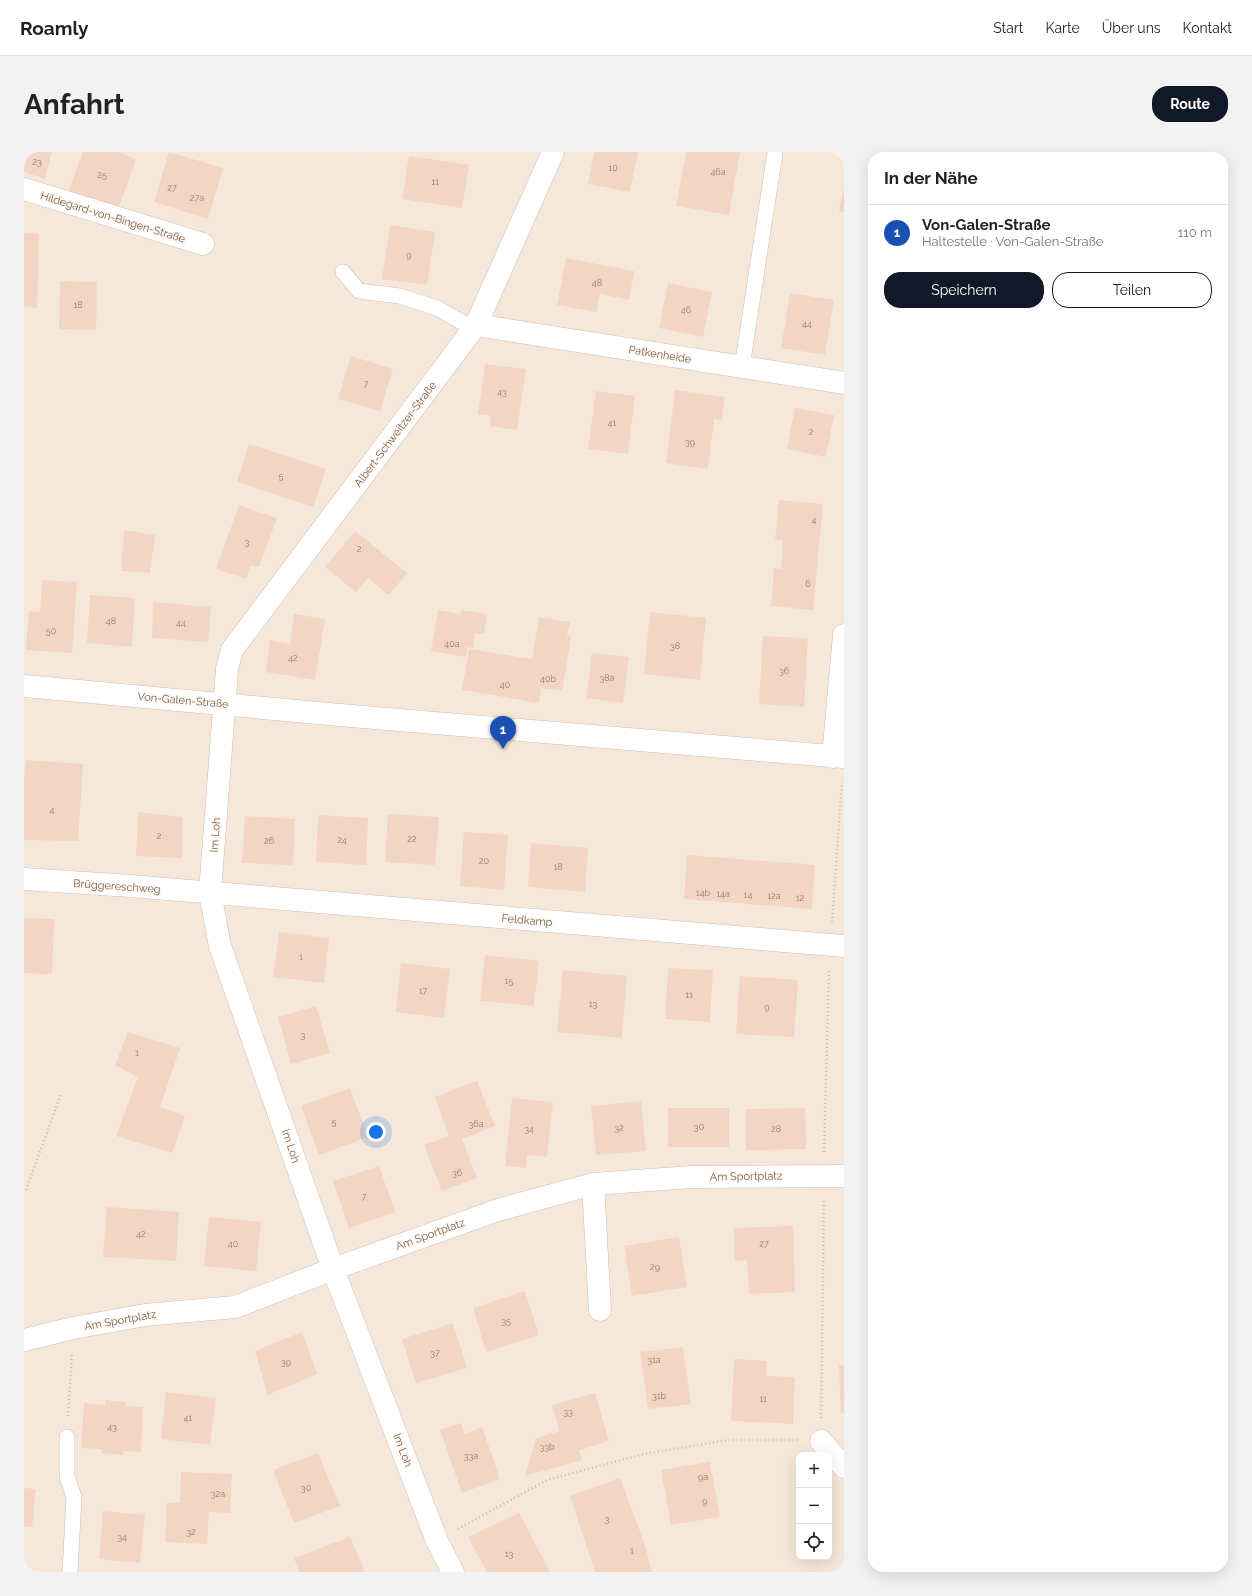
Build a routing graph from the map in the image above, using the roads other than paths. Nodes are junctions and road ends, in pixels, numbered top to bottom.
1 (553, 152) edge
2 (775, 152) edge
3 (24, 189) edge
4 (203, 244) dead end
5 (343, 272) dead end
6 (475, 327) junction
7 (742, 367) junction
8 (844, 383) edge
9 (844, 635) edge
10 (24, 686) edge
11 (224, 704) junction
12 (839, 757) edge
13 (24, 879) edge
14 (210, 893) junction
15 (844, 946) edge
16 (834, 1175) edge
17 (593, 1184) junction
18 (334, 1269) junction
19 (600, 1310) dead end
20 (24, 1340) edge
21 (67, 1437) road end
22 (821, 1441) road end
23 (844, 1468) edge
24 (70, 1572) edge
25 (453, 1572) edge

1 - 6 street, Albert-Schweitzer-Straße
2 - 7 lane
3 - 4 street, Hildegard-von-Bingen-Straße
5 - 6 lane
6 - 7 street, Patkenheide
6 - 11 street, Albert-Schweitzer-Straße
7 - 8 street, Patkenheide
9 - 12 street
10 - 11 street, Von-Galen-Straße
11 - 12 street, Von-Galen-Straße
11 - 14 street, Im Loh
13 - 14 street, Brüggereschweg
14 - 15 street, Feldkamp
14 - 18 street, Im Loh
16 - 17 street, Am Sportplatz
17 - 18 street, Am Sportplatz
17 - 19 street
18 - 20 street, Am Sportplatz
18 - 25 street, Im Loh
21 - 24 lane
22 - 23 street

